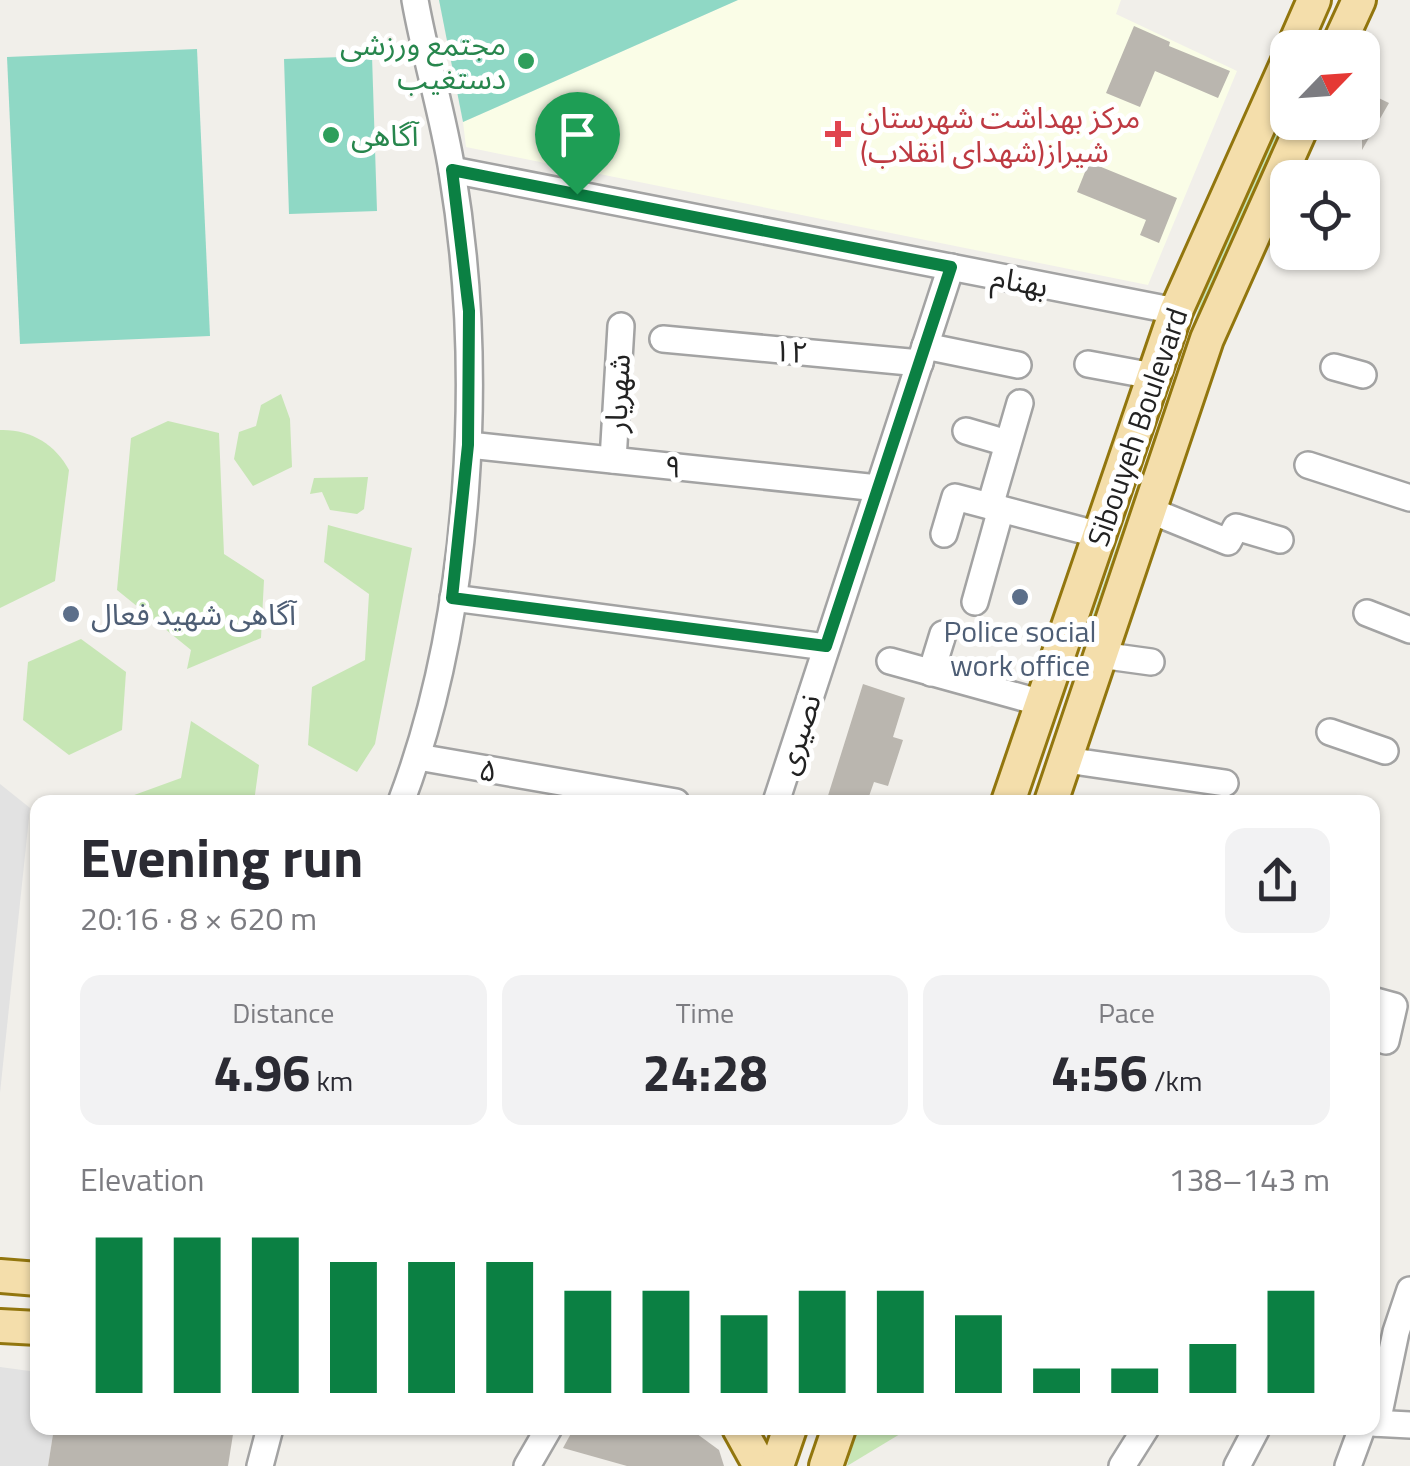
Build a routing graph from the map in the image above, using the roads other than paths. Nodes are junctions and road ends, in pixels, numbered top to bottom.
1 (414, 0) edge
2 (1314, 0) edge
3 (1359, 0) edge
4 (1301, 30) edge
5 (1345, 30) edge
6 (1270, 102) edge
7 (1296, 140) edge
8 (452, 170) junction
9 (951, 267) junction
10 (1176, 311) junction
11 (621, 326) dead end
12 (663, 339) dead end
13 (922, 355) junction
14 (1088, 364) dead end
15 (1018, 365) dead end
16 (1334, 367) dead end
17 (1362, 375) dead end
18 (1154, 376) junction
19 (1020, 403) dead end
20 (966, 431) dead end
21 (1008, 443) junction
22 (468, 445) junction
23 (613, 460) junction
24 (1308, 464) dead end
25 (878, 488) junction
26 (1410, 498) edge
27 (996, 507) junction
28 (1149, 510) junction
29 (944, 534) dead end
30 (1100, 535) junction
31 (1280, 540) dead end
32 (452, 598) junction
33 (976, 602) dead end
34 (1367, 612) dead end
35 (1410, 630) edge
36 (943, 634) dead end
37 (826, 646) junction
38 (1100, 655) junction
39 (890, 661) dead end
40 (1151, 662) dead end
41 (931, 673) junction
42 (1089, 687) junction
43 (1047, 690) junction
44 (1330, 732) dead end
45 (1385, 751) dead end
46 (418, 757) junction
47 (1066, 760) junction
48 (1225, 783) dead end
49 (404, 795) edge
50 (636, 795) edge
51 (778, 795) edge
52 (1010, 795) edge
53 (1054, 795) edge
54 (1380, 1002) edge
55 (1386, 1041) dead end
56 (0, 1276) edge
57 (30, 1279) edge
58 (1410, 1290) edge
59 (0, 1326) edge
60 (30, 1328) edge
61 (1380, 1389) edge
62 (1380, 1424) edge
63 (1410, 1426) edge
64 (268, 1435) edge
65 (545, 1435) edge
66 (743, 1435) edge
67 (788, 1435) edge
68 (837, 1435) edge
69 (1142, 1435) edge
70 (1253, 1435) edge
71 (1364, 1435) edge
72 (260, 1466) edge
73 (528, 1466) edge
74 (760, 1466) edge
75 (778, 1466) edge
76 (826, 1466) edge
77 (1122, 1466) edge
78 (1237, 1466) edge
79 (1348, 1466) edge

1 - 8 street
2 - 4 main road, Sibouyeh Boulevard
3 - 5 main road
6 - 10 main road, Sibouyeh Boulevard
7 - 28 main road, Sibouyeh Boulevard
8 - 9 street, بهنام
8 - 22 street
9 - 10 street, بهنام
9 - 13 street, نصیری
10 - 18 main road, Sibouyeh Boulevard
11 - 23 street, شهریار
12 - 13 street, ۱۲
13 - 15 street, ۱۲
13 - 25 street, نصیری
14 - 18 street
16 - 17 street
18 - 30 main road, Sibouyeh Boulevard
19 - 21 street
20 - 21 street
21 - 27 street
22 - 23 street, ۹
22 - 32 street
23 - 25 street, ۹
24 - 26 street
25 - 37 street, نصیری
27 - 29 street
27 - 30 street
27 - 33 street
28 - 31 street
28 - 38 main road, Sibouyeh Boulevard
30 - 43 main road, Sibouyeh Boulevard
32 - 37 street
32 - 46 street
34 - 35 street
36 - 41 street
37 - 51 street, نصیری
38 - 40 street
38 - 42 main road, Sibouyeh Boulevard
39 - 41 street
41 - 43 street
42 - 43 main road
42 - 47 main road, Sibouyeh Boulevard
43 - 52 main road, Sibouyeh Boulevard
44 - 45 street
46 - 49 street
46 - 50 street, ۵
47 - 48 street
47 - 53 main road, Sibouyeh Boulevard
54 - 55 street
56 - 57 main road
58 - 61 street
59 - 60 main road
62 - 63 street
64 - 72 street
65 - 73 street
66 - 74 main road
67 - 75 main road
68 - 76 main road
69 - 77 street
70 - 78 street
71 - 79 street

